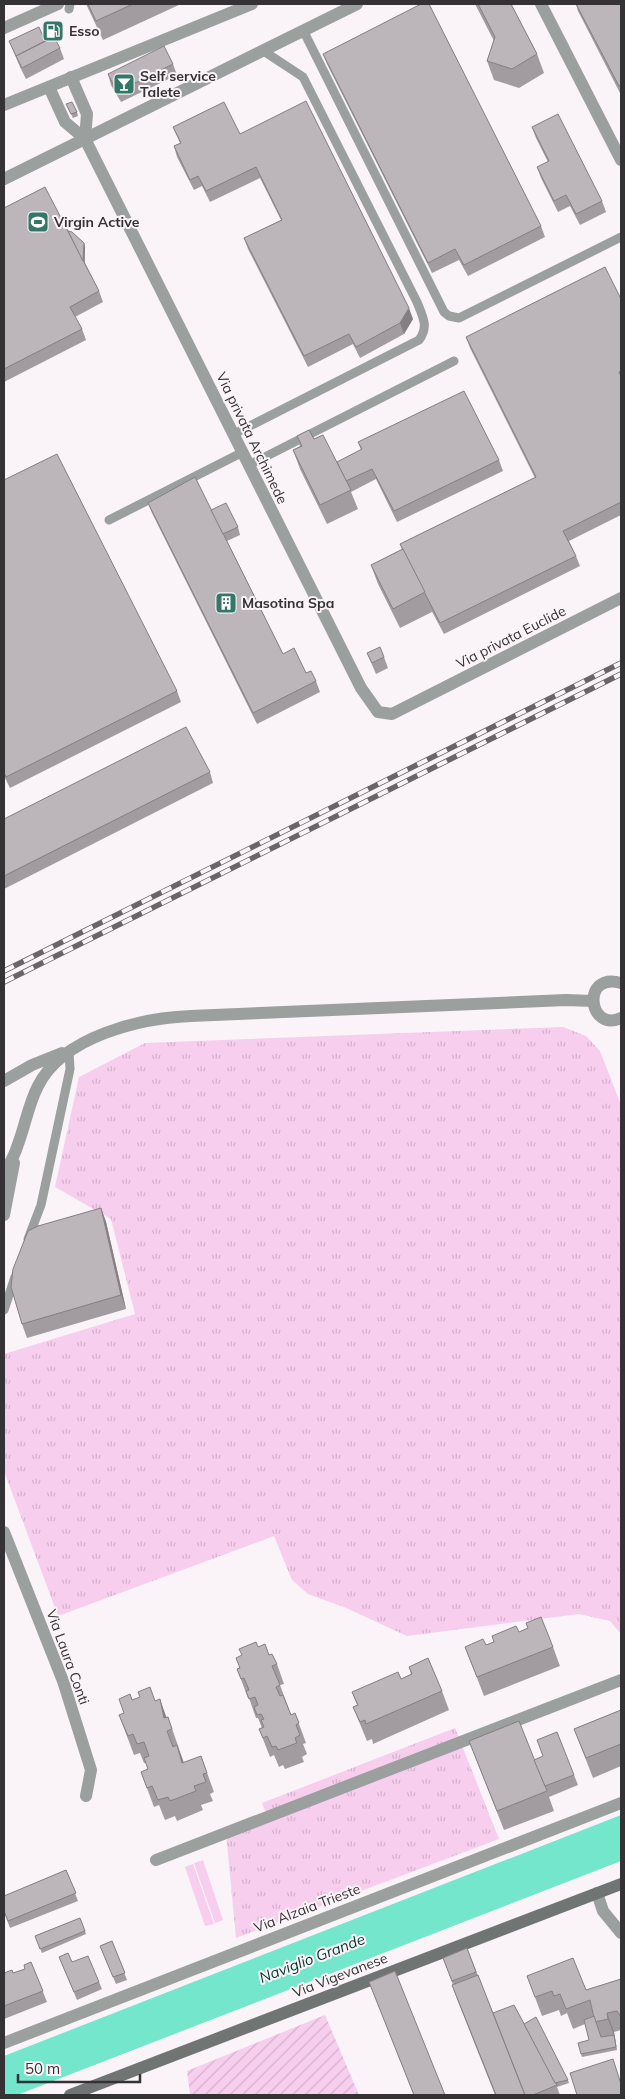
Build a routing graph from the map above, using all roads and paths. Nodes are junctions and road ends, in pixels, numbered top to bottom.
1 (252, 4) edge
2 (357, 4) edge
3 (541, 4) edge
4 (66, 6) edge
5 (4, 28) edge
6 (303, 30) junction
7 (262, 50) junction
8 (71, 77) junction
9 (49, 87) junction
10 (4, 105) edge
11 (85, 139) junction
12 (621, 160) edge
13 (4, 179) edge
14 (621, 237) edge
15 (454, 361) dead end
16 (234, 434) junction
17 (243, 452) junction
18 (249, 465) junction
19 (109, 520) dead end
20 (621, 598) edge
21 (415, 703) joint
22 (621, 983) edge
23 (593, 1001) junction
24 (620, 1022) edge
25 (69, 1051) junction
26 (4, 1081) edge
27 (17, 1150) junction
28 (4, 1175) edge
29 (4, 1215) edge
30 (36, 1219) junction
31 (40, 1233) edge
32 (24, 1252) edge
33 (18, 1269) edge
34 (4, 1310) edge
35 (4, 1532) edge
36 (621, 1680) edge
37 (86, 1796) dead end
38 (621, 1803) edge
39 (156, 1860) dead end
40 (621, 1884) edge
41 (597, 1893) junction
42 (621, 1933) edge
43 (4, 2042) edge
44 (70, 2095) edge

1 - 8 street
2 - 6 street
3 - 12 street
4 - 5 street
6 - 7 street
6 - 14 lane
7 - 11 street
7 - 16 lane
8 - 9 street
8 - 11 street
9 - 10 street
9 - 11 street
11 - 13 street
11 - 16 street, Via privata Archimede
15 - 18 lane
16 - 17 street, Via privata Archimede
17 - 18 street, Via privata Archimede
17 - 19 lane
18 - 21 street, Via privata Archimede
20 - 21 street, Via privata Euclide
22 - 23 street
23 - 24 street
23 - 25 street
25 - 26 street
25 - 27 street
25 - 30 lane
27 - 28 street
27 - 29 street
30 - 31 lane
30 - 32 lane
33 - 34 lane
35 - 37 street, Via Laura Conti
36 - 39 street
38 - 43 street, Via Alzaia Trieste
40 - 41 main road, Via Vigevanese
41 - 42 street
41 - 44 main road, Via Vigevanese

